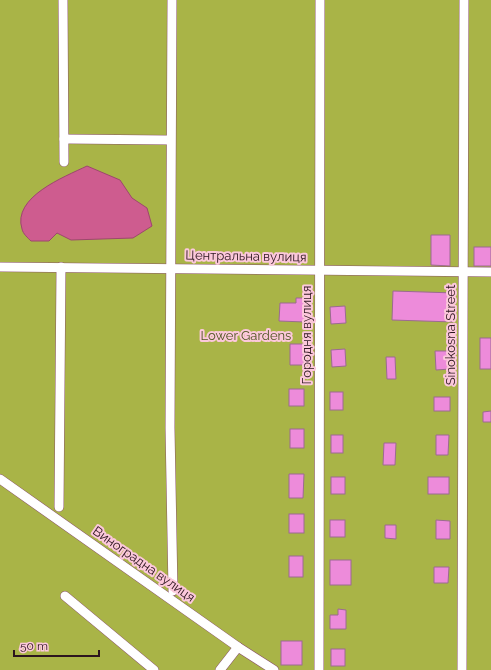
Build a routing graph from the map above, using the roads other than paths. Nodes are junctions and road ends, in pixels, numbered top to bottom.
1 (63, 0) edge
2 (172, 0) edge
3 (320, 0) edge
4 (464, 0) edge
5 (64, 139) junction
6 (170, 140) junction
7 (64, 162) dead end
8 (0, 267) edge
9 (61, 267) junction
10 (170, 268) junction
11 (319, 270) junction
12 (463, 272) junction
13 (491, 272) edge
14 (0, 479) edge
15 (59, 507) dead end
16 (174, 591) dead end
17 (65, 596) dead end
18 (238, 647) junction
19 (154, 670) edge
20 (220, 670) edge
21 (274, 670) edge
22 (319, 670) edge
23 (462, 670) edge

1 - 5 street
2 - 6 street
3 - 11 street, Городня вулиця
4 - 12 street, Sinokosna Street
5 - 6 street
5 - 7 street
6 - 10 street
8 - 9 street, Центральна вулиця
9 - 10 street, Центральна вулиця
9 - 15 street
10 - 11 street, Центральна вулиця
10 - 16 street
11 - 12 street, Центральна вулиця
11 - 22 street, Городня вулиця
12 - 13 street, Центральна вулиця
12 - 23 street, Sinokosna Street
14 - 18 street, Виноградна вулиця
17 - 19 street
18 - 20 street
18 - 21 street, Виноградна вулиця

